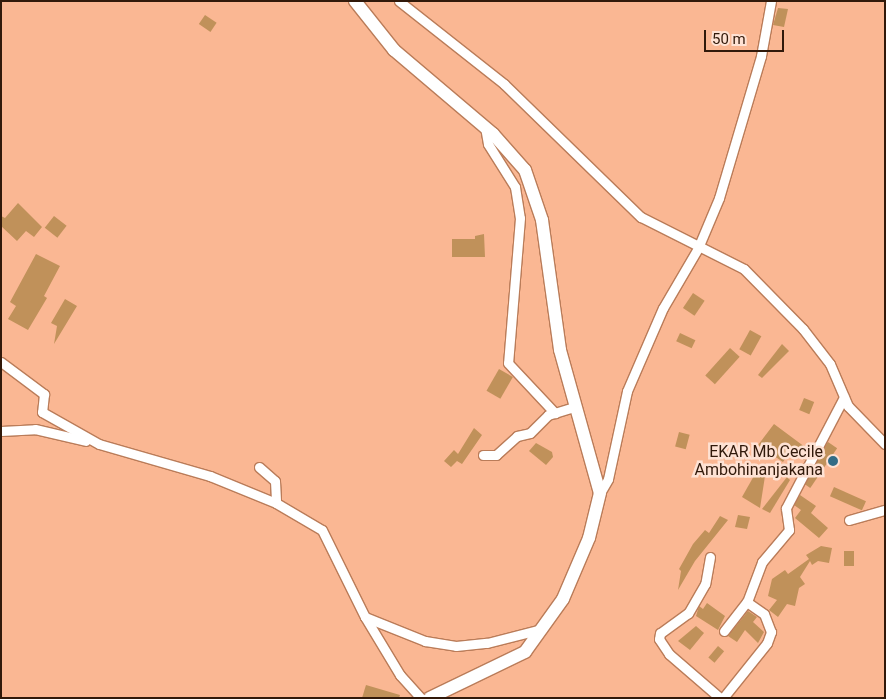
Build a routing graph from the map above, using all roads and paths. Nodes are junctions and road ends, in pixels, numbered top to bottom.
1 (355, 1) edge
2 (399, 1) edge
3 (771, 1) edge
4 (485, 127) junction
5 (698, 248) junction
6 (1, 362) edge
7 (844, 397) junction
8 (575, 407) junction
9 (555, 413) junction
10 (1, 431) edge
11 (99, 444) junction
12 (885, 444) edge
13 (483, 455) dead end
14 (259, 467) dead end
15 (600, 493) junction
16 (276, 503) junction
17 (885, 510) edge
18 (849, 520) dead end
19 (710, 557) dead end
20 (747, 602) junction
21 (365, 617) junction
22 (542, 628) junction
23 (724, 631) dead end
24 (421, 698) edge
25 (430, 698) edge
26 (721, 698) edge

1 - 4 street
2 - 5 street
3 - 5 street
4 - 8 street
4 - 9 street
5 - 7 street
5 - 15 street
6 - 11 street
7 - 12 street
7 - 20 street
8 - 9 street
8 - 15 street
9 - 13 street
10 - 11 street
11 - 16 street
14 - 16 street
15 - 22 street
16 - 21 street
17 - 18 street
19 - 26 street
20 - 23 street
20 - 26 street
21 - 22 street
21 - 24 street
22 - 25 street

